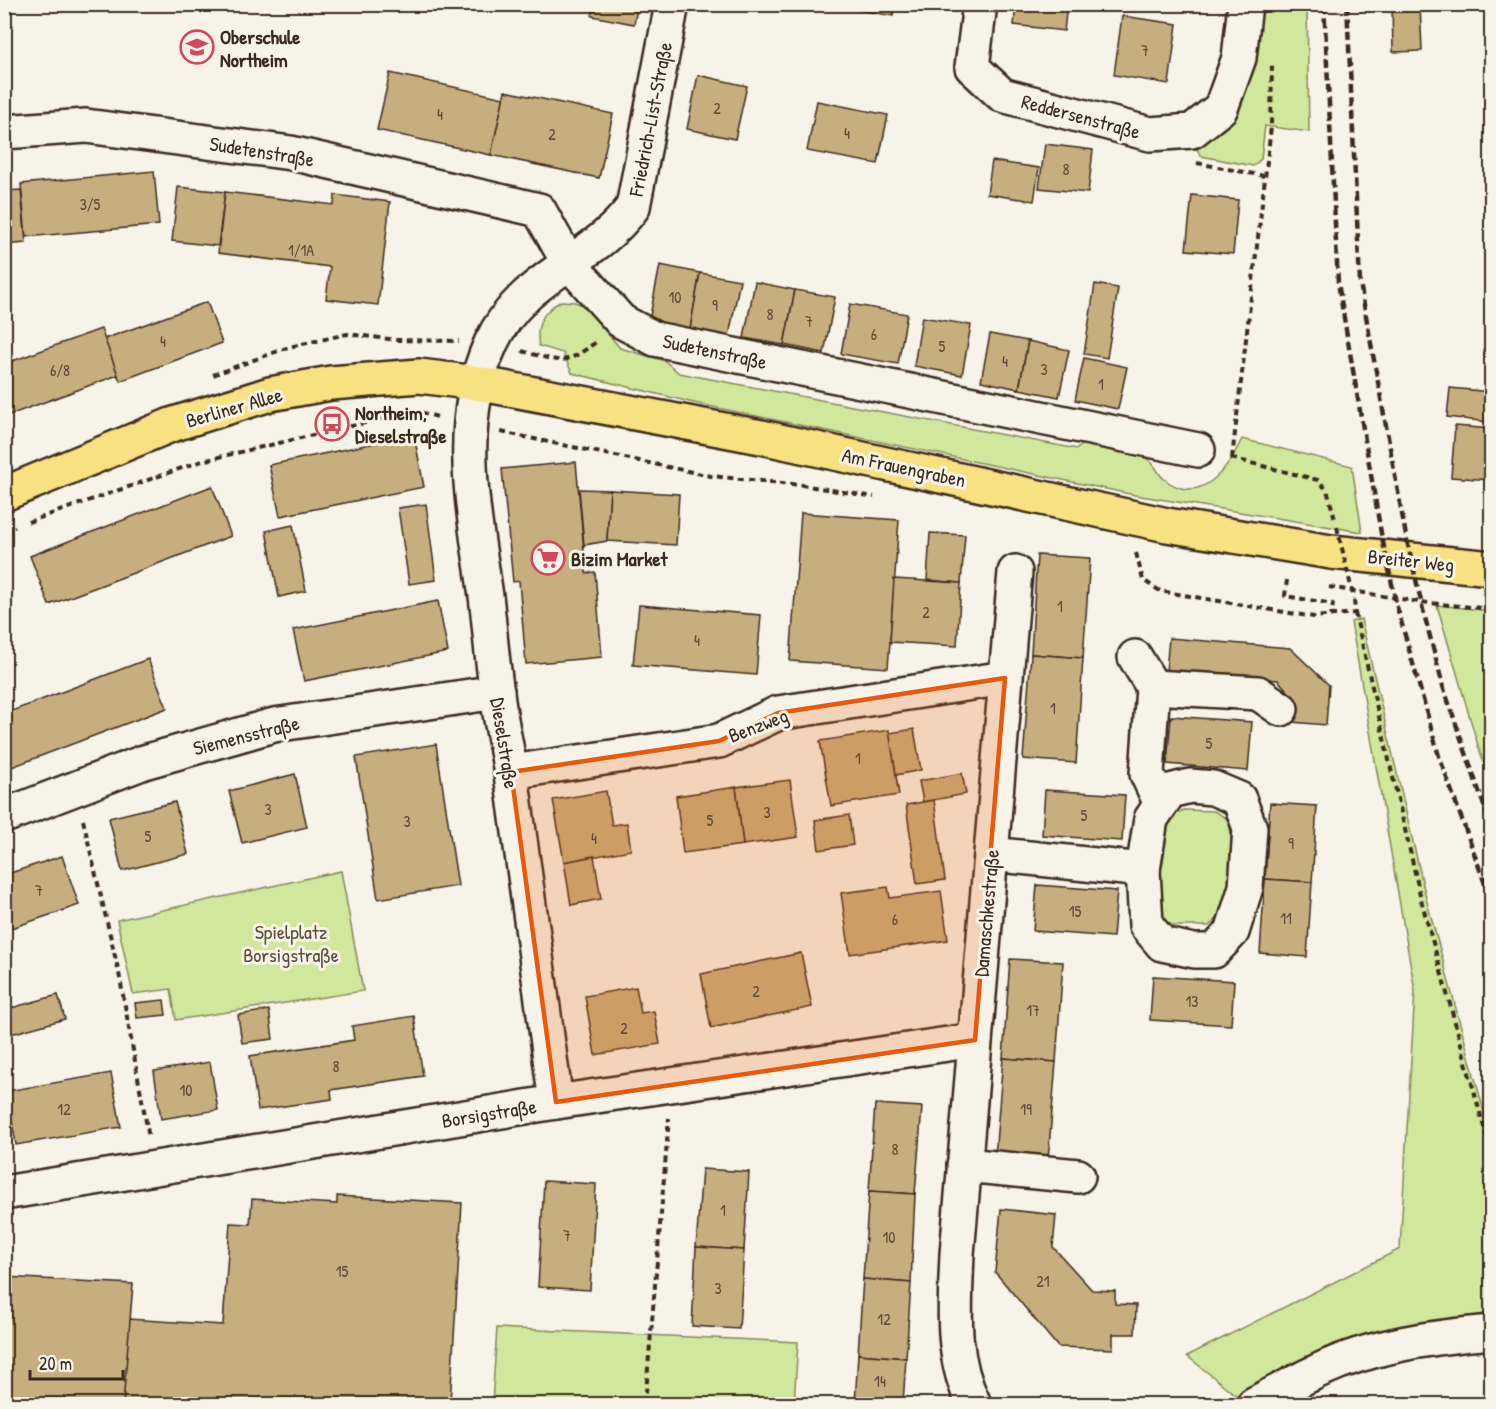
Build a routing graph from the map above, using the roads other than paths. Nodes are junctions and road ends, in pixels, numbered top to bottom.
1 (672, 4) edge
2 (980, 4) edge
3 (1245, 4) edge
4 (4, 132) edge
5 (568, 262) junction
6 (477, 383) junction
7 (1198, 450) road end
8 (4, 494) edge
9 (1334, 540) joint
10 (1491, 568) edge
11 (1015, 572) dead end
12 (1135, 657) dead end
13 (1005, 678) junction
14 (1153, 687) junction
15 (496, 692) junction
16 (1281, 709) dead end
17 (511, 772) junction
18 (1161, 804) junction
19 (4, 816) edge
20 (991, 854) junction
21 (1143, 870) junction
22 (975, 1040) junction
23 (556, 1102) junction
24 (964, 1165) junction
25 (1078, 1176) dead end
26 (4, 1193) edge
27 (1491, 1332) edge
28 (974, 1404) edge
29 (1254, 1404) edge

1 - 5 street, Friedrich-List-Straße
2 - 3 street, Reddersenstraße
4 - 5 street, Sudetenstraße
5 - 6 street, Friedrich-List-Straße
5 - 7 street, Sudetenstraße
6 - 8 main road, Berliner Allee
6 - 9 main road, Am Frauengraben
6 - 15 street, Dieselstraße
9 - 10 main road, Breiter Weg
11 - 13 street, Damaschkestraße
12 - 14 street
13 - 17 street, Benzweg
13 - 20 street, Damaschkestraße
14 - 16 street
14 - 18 street
15 - 17 street, Dieselstraße
15 - 19 street, Siemensstraße
17 - 23 street, Dieselstraße
18 - 21 street
18 - 21 street
20 - 21 street
20 - 22 street, Damaschkestraße
22 - 23 street, Borsigstraße
22 - 24 street, Damaschkestraße
23 - 26 street, Borsigstraße
24 - 25 street
24 - 28 street, Damaschkestraße
27 - 29 street

